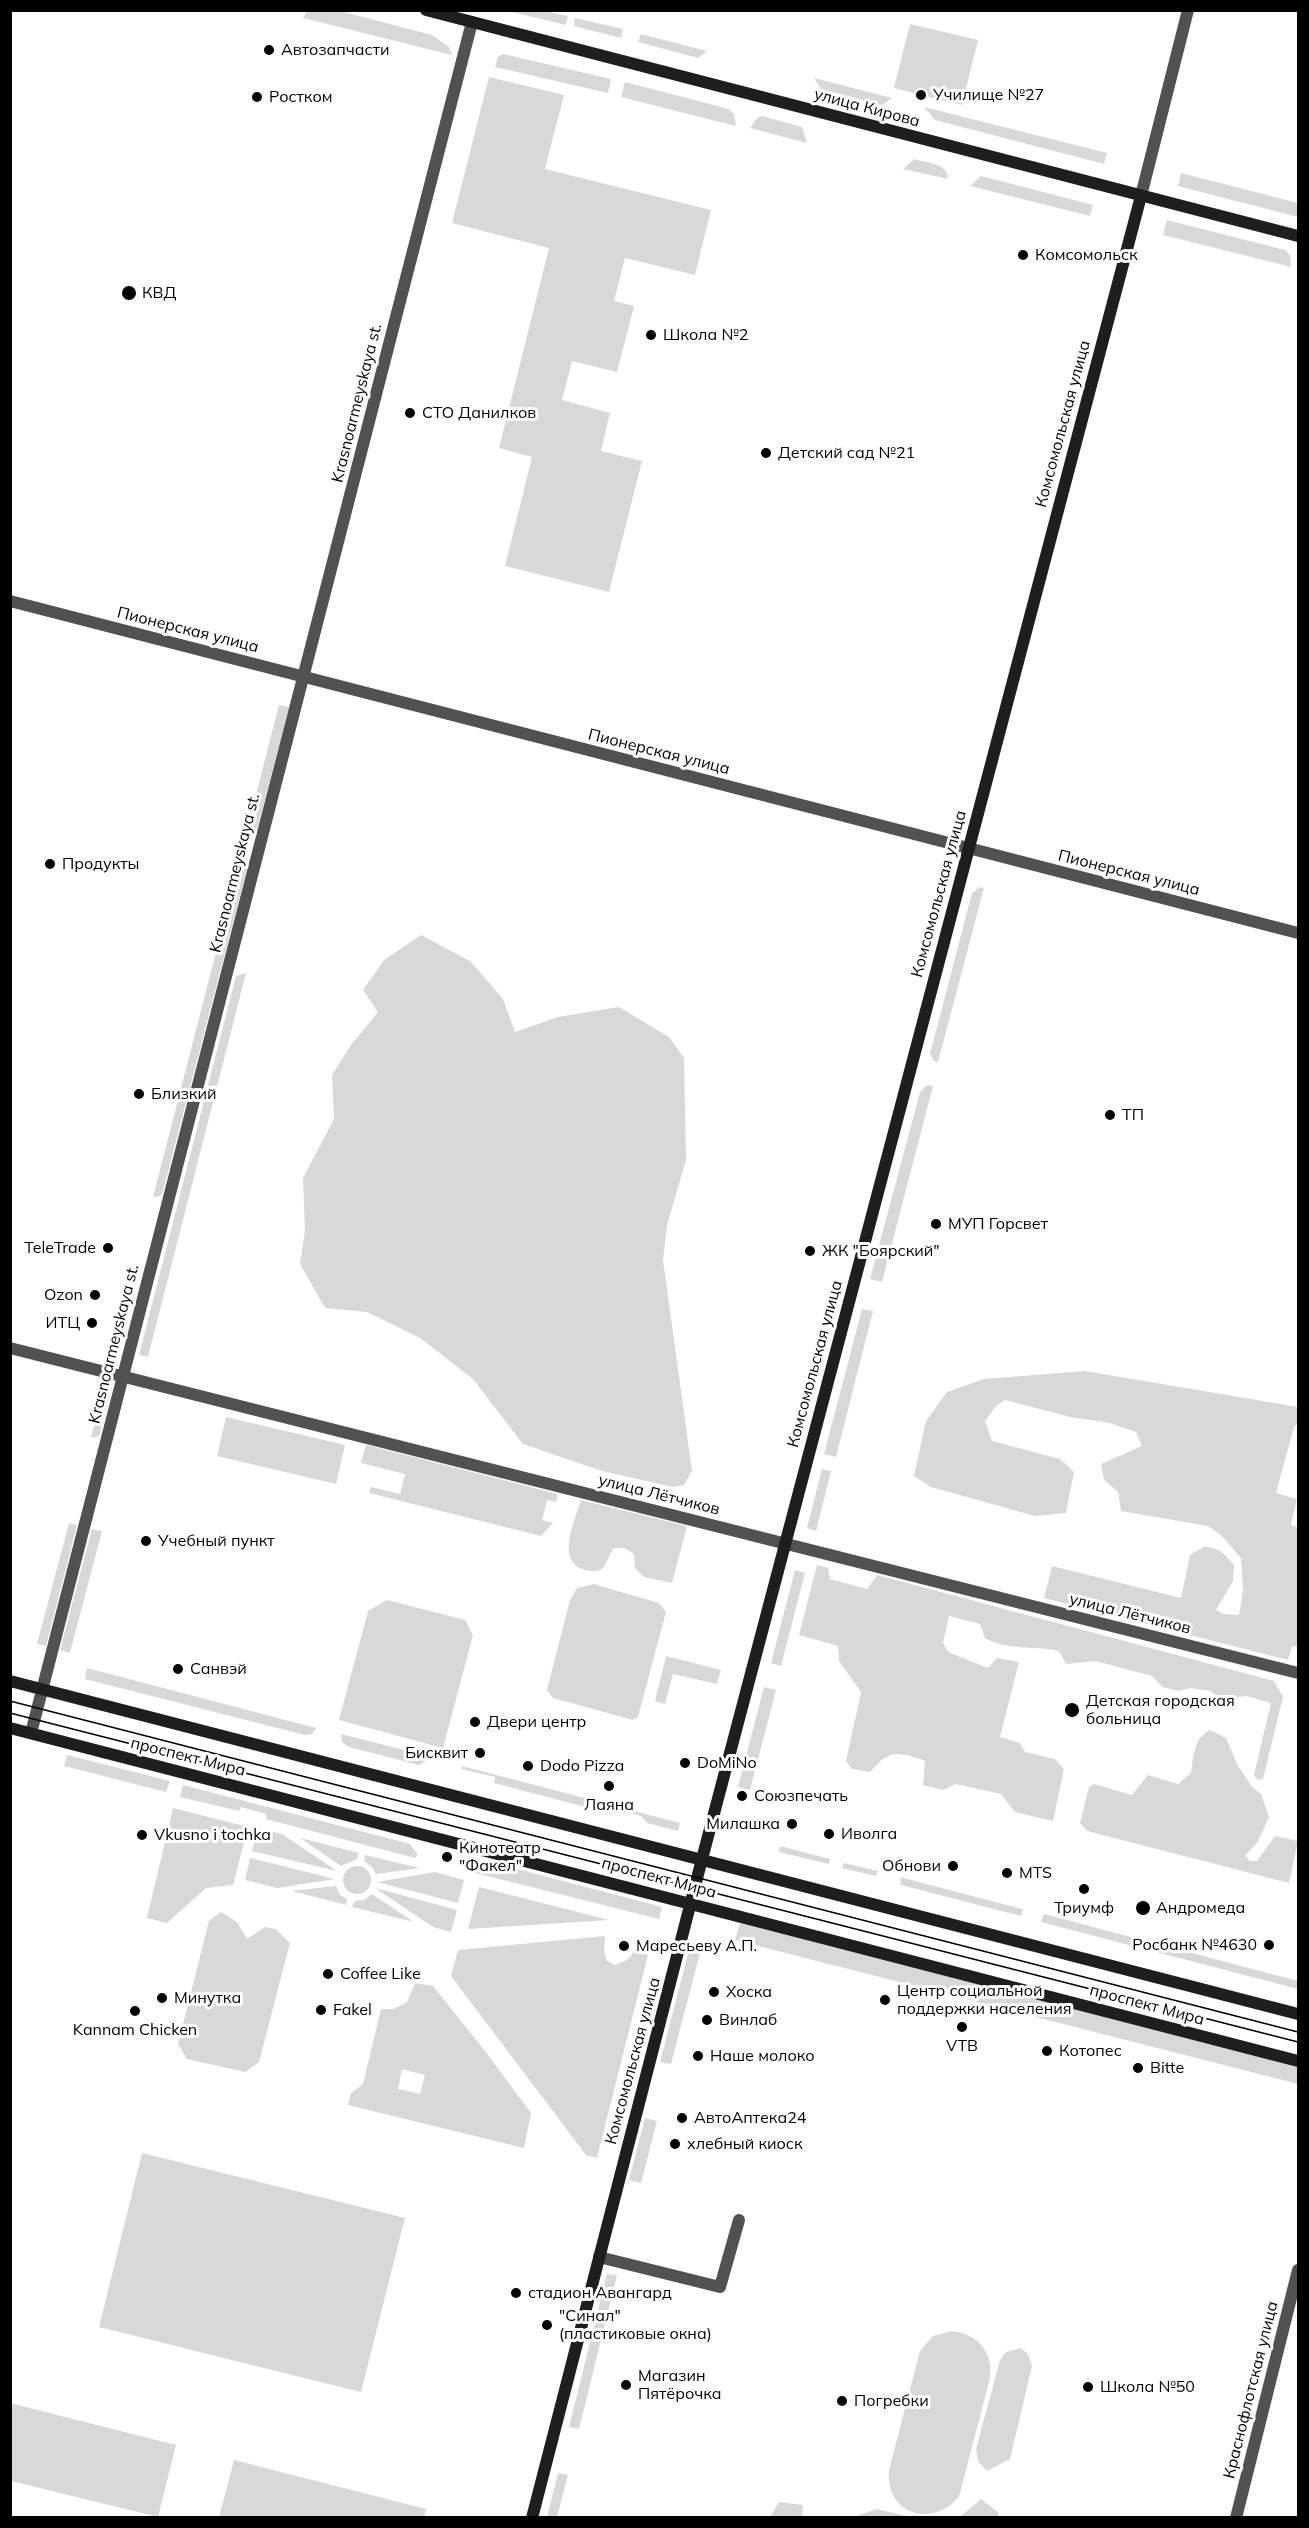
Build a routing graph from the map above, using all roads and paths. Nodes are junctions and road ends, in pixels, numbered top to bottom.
1 (426, 10) edge
2 (1188, 10) edge
3 (472, 22) junction
4 (1141, 196) junction
5 (1299, 236) edge
6 (10, 602) edge
7 (303, 677) junction
8 (969, 849) junction
9 (1299, 933) edge
10 (10, 1348) edge
11 (123, 1377) junction
12 (785, 1544) junction
13 (1299, 1673) edge
14 (10, 1681) edge
15 (42, 1689) junction
16 (10, 1728) edge
17 (31, 1733) junction
18 (702, 1859) junction
19 (690, 1904) junction
20 (1299, 2014) edge
21 (1299, 2061) edge
22 (739, 2220) dead end
23 (599, 2257) junction
24 (1299, 2270) edge
25 (532, 2517) edge
26 (1236, 2517) edge

1 - 3 main road, улица Кирова
2 - 4 street, Комсомольская улица
3 - 4 main road, улица Кирова
3 - 7 street, Krasnoarmeyskaya st.
4 - 5 main road, улица Кирова
4 - 8 main road, Комсомольская улица
6 - 7 street, Пионерская улица
7 - 8 street, Пионерская улица
7 - 11 street, Krasnoarmeyskaya st.
8 - 9 street, Пионерская улица
8 - 12 main road, Комсомольская улица
10 - 11 street, улица Лётчиков
11 - 12 street, улица Лётчиков
11 - 15 street, Krasnoarmeyskaya st.
12 - 13 street, улица Лётчиков
12 - 18 main road, Комсомольская улица
14 - 15 main road, проспект Мира
15 - 17 street, Krasnoarmeyskaya st.
15 - 18 main road, проспект Мира
16 - 17 main road, проспект Мира
17 - 19 main road, проспект Мира
18 - 19 main road, Комсомольская улица
18 - 20 main road, проспект Мира
19 - 21 main road, проспект Мира
19 - 23 main road, Комсомольская улица
22 - 23 street
23 - 25 main road, Комсомольская улица
24 - 26 street, Краснофлотская улица

